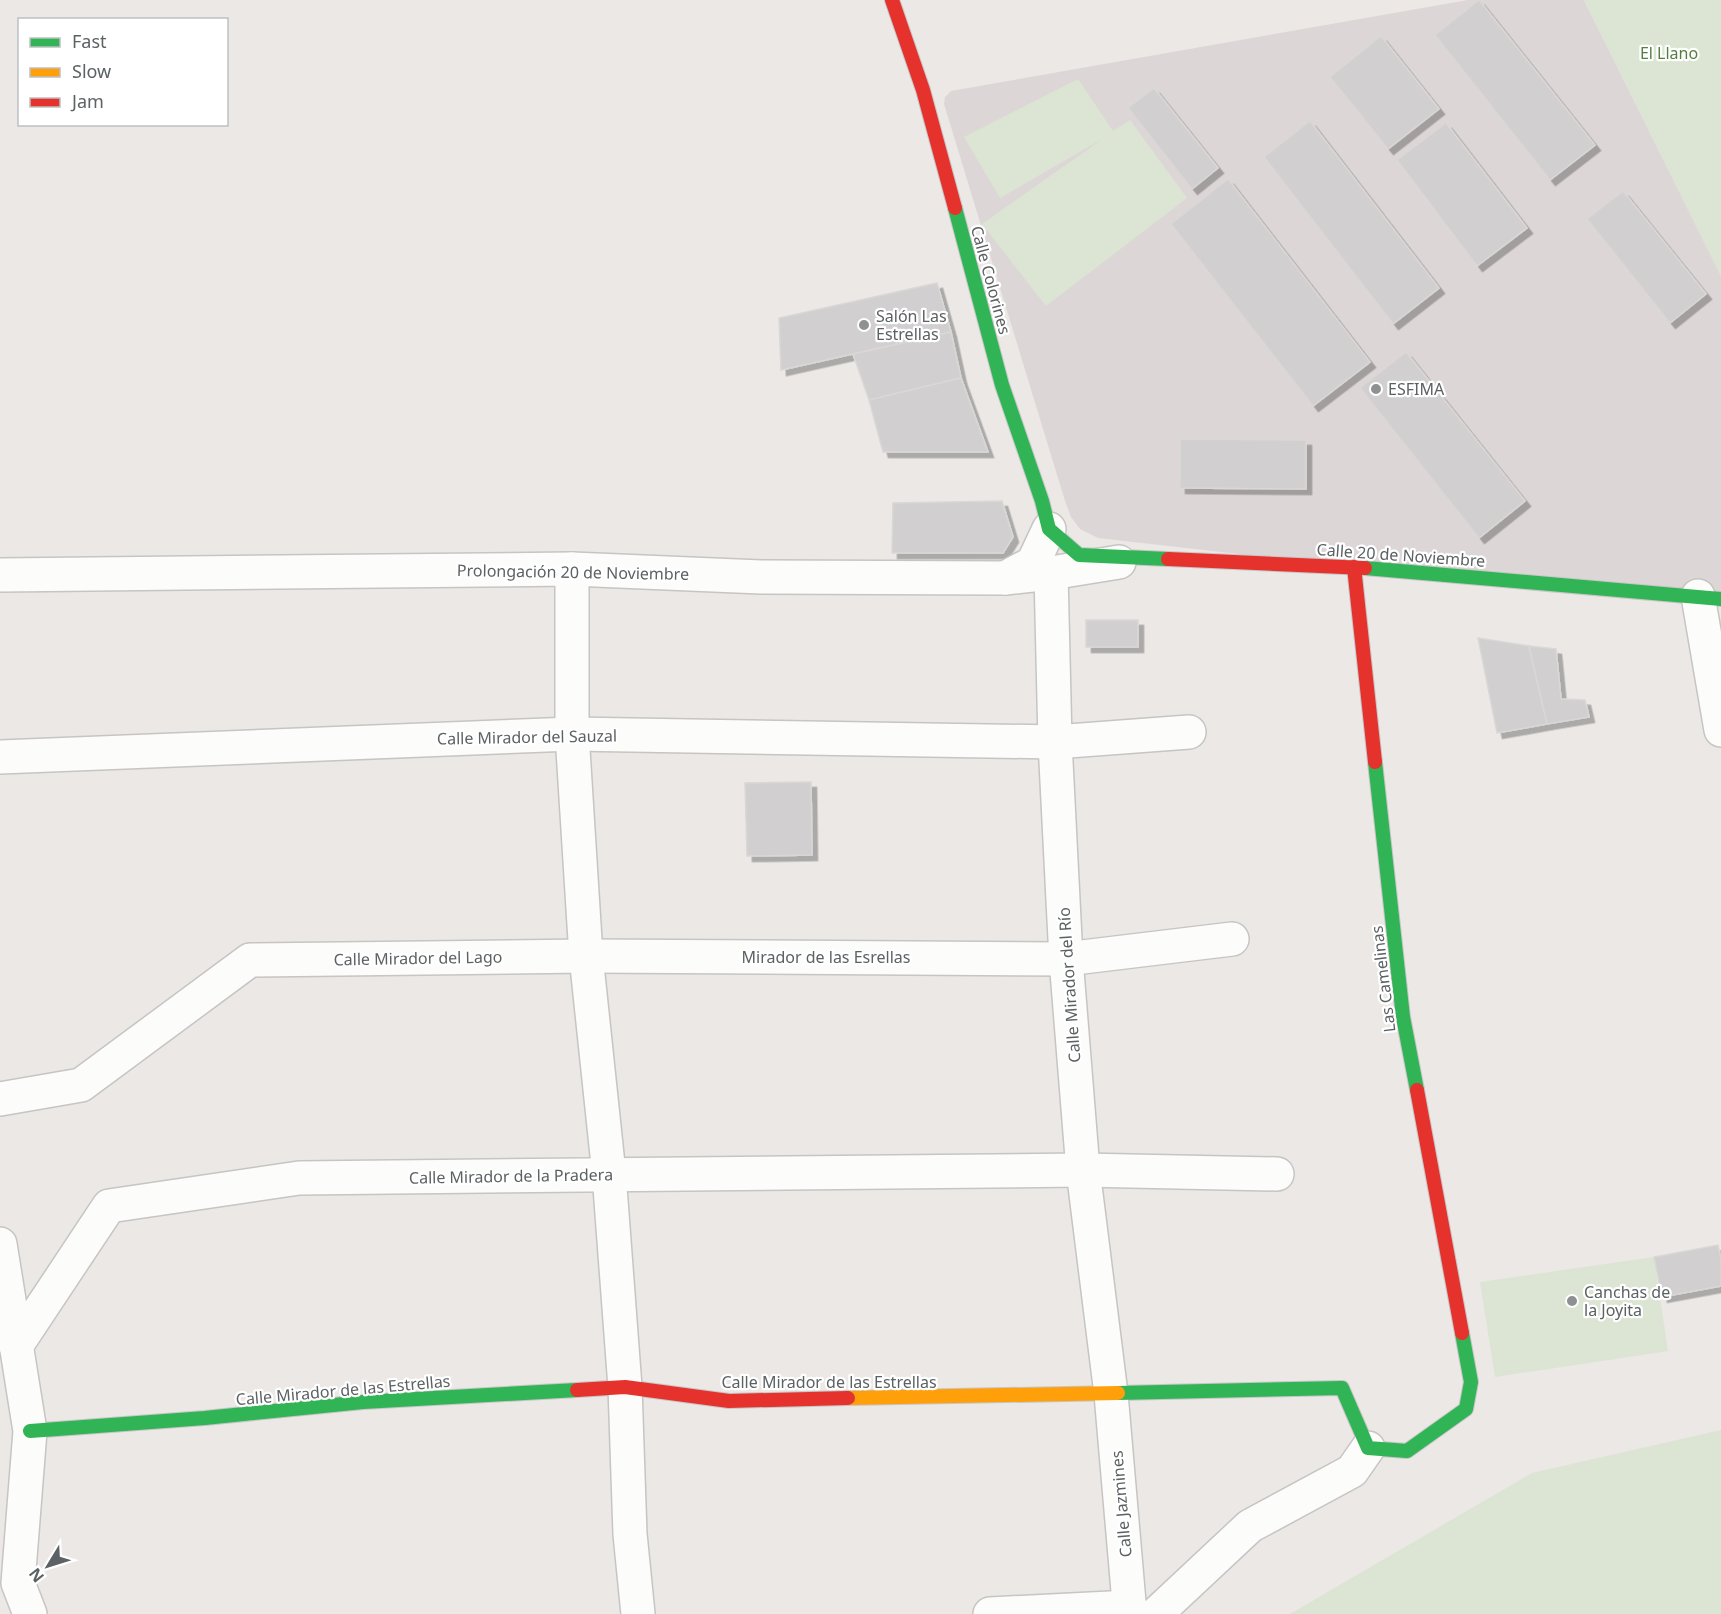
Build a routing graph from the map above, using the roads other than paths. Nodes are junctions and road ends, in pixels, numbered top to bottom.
1 (892, 0) edge
2 (1048, 529) junction
3 (1145, 557) junction
4 (1354, 567) junction
5 (572, 569) junction
6 (1052, 573) junction
7 (0, 575) edge
8 (1005, 578) junction
9 (1710, 598) edge
10 (1721, 729) edge
11 (1190, 732) dead end
12 (572, 734) junction
13 (1054, 742) junction
14 (0, 758) edge
15 (1232, 939) dead end
16 (586, 956) junction
17 (1066, 959) junction
18 (0, 1099) edge
19 (1083, 1170) junction
20 (609, 1174) junction
21 (1277, 1174) dead end
22 (0, 1244) edge
23 (16, 1346) junction
24 (625, 1387) junction
25 (1112, 1394) junction
26 (30, 1431) junction
27 (1368, 1448) junction
28 (1139, 1612) edge
29 (30, 1614) edge
30 (638, 1614) edge
31 (990, 1614) edge

1 - 2 street, Calle Colorines
2 - 3 street, Calle 20 de Noviembre
2 - 8 street
3 - 4 street, Calle 20 de Noviembre
3 - 6 street, Prolongación 20 de Noviembre
4 - 9 street, Calle 20 de Noviembre
4 - 27 street, Las Camelinas
5 - 7 street, Prolongación 20 de Noviembre
5 - 8 street, Prolongación 20 de Noviembre
5 - 12 street
6 - 8 street, Prolongación 20 de Noviembre
6 - 13 street, Calle Mirador del Río
9 - 10 street
11 - 13 street, Calle Mirador del Sauzal
12 - 13 street, Calle Mirador del Sauzal
12 - 14 street, Calle Mirador del Sauzal
12 - 16 street
13 - 17 street, Calle Mirador del Río
15 - 17 street, Mirador de las Esrellas
16 - 17 street, Mirador de las Esrellas
16 - 18 street, Calle Mirador del Lago
16 - 20 street
17 - 19 street, Calle Mirador del Río
19 - 20 street, Calle Mirador de la Pradera
19 - 21 street, Calle Mirador de la Pradera
19 - 25 street, Calle Mirador del Río
20 - 23 street, Calle Mirador de la Pradera
20 - 24 street
22 - 23 street
23 - 26 street
24 - 25 street, Calle Mirador de las Estrellas
24 - 26 street, Calle Mirador de las Estrellas
24 - 30 street
25 - 27 street, Calle Mirador de las Estrellas
25 - 28 street, Calle Jazmines
26 - 29 street
27 - 28 street
28 - 31 street

